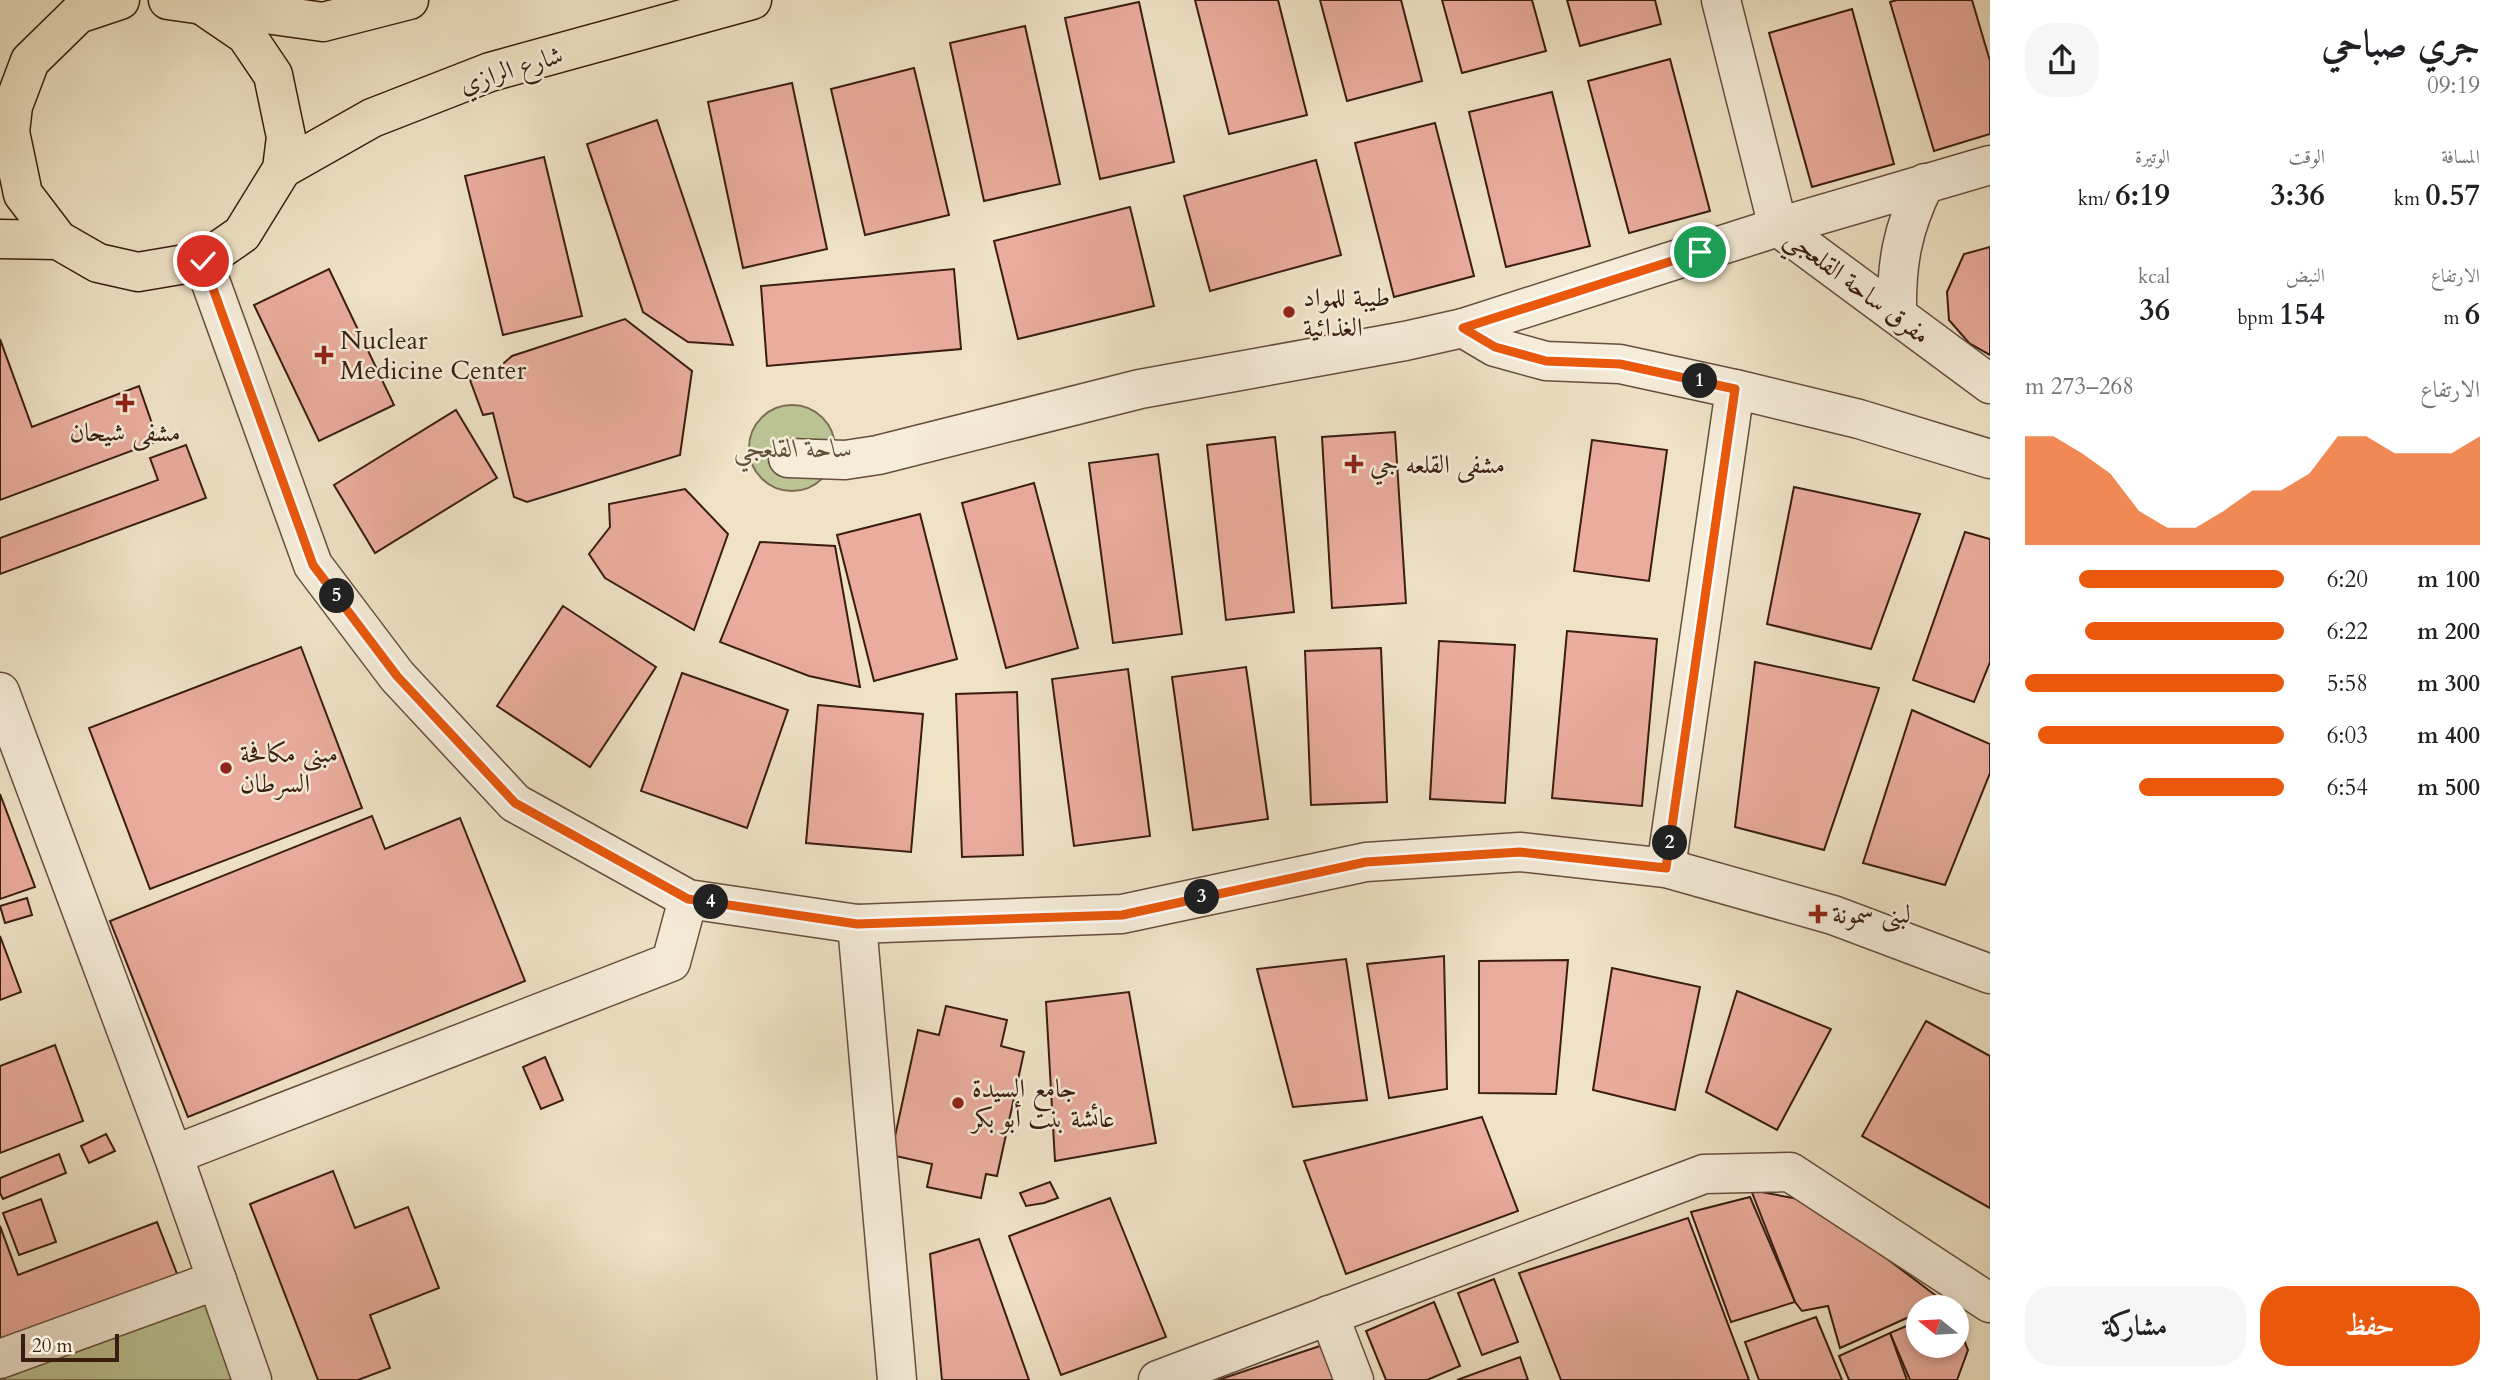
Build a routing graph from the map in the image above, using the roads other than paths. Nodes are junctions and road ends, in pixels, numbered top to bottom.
1 (409, 0) edge
2 (752, 0) edge
3 (1721, 0) edge
4 (185, 2) edge
5 (96, 4) edge
6 (15, 69) edge
7 (1990, 165) edge
8 (282, 169) junction
9 (1925, 183) junction
10 (1779, 227) junction
11 (0, 239) edge
12 (58, 240) junction
13 (203, 261) junction
14 (1897, 315) junction
15 (1463, 328) junction
16 (1990, 384) edge
17 (1735, 389) junction
18 (788, 458) dead end
19 (1990, 459) edge
20 (0, 692) edge
21 (1666, 868) junction
22 (688, 899) junction
23 (857, 924) junction
24 (1990, 974) edge
25 (173, 1155) junction
26 (217, 1280) junction
27 (1990, 1303) edge
28 (1329, 1315) junction
29 (0, 1359) edge
30 (252, 1380) edge
31 (897, 1380) edge
32 (1158, 1380) edge
33 (1354, 1380) edge

1 - 4 main road
2 - 8 main road, شارع الرازي
3 - 10 street, مفرق ساحة القلعجي
4 - 8 main road
5 - 6 main road
6 - 12 main road
7 - 9 street
8 - 13 main road
9 - 10 street
9 - 14 street
10 - 14 street, مفرق ساحة القلعجي
10 - 15 street
11 - 12 main road
12 - 13 main road
13 - 22 street
14 - 16 street, مفرق ساحة القلعجي
15 - 17 street
15 - 18 street
17 - 19 street
17 - 21 street
20 - 25 street
21 - 23 street
21 - 24 street
22 - 23 street
22 - 25 street
23 - 31 street
25 - 26 street
26 - 29 street
26 - 30 street
27 - 28 street
28 - 32 street
28 - 33 street

